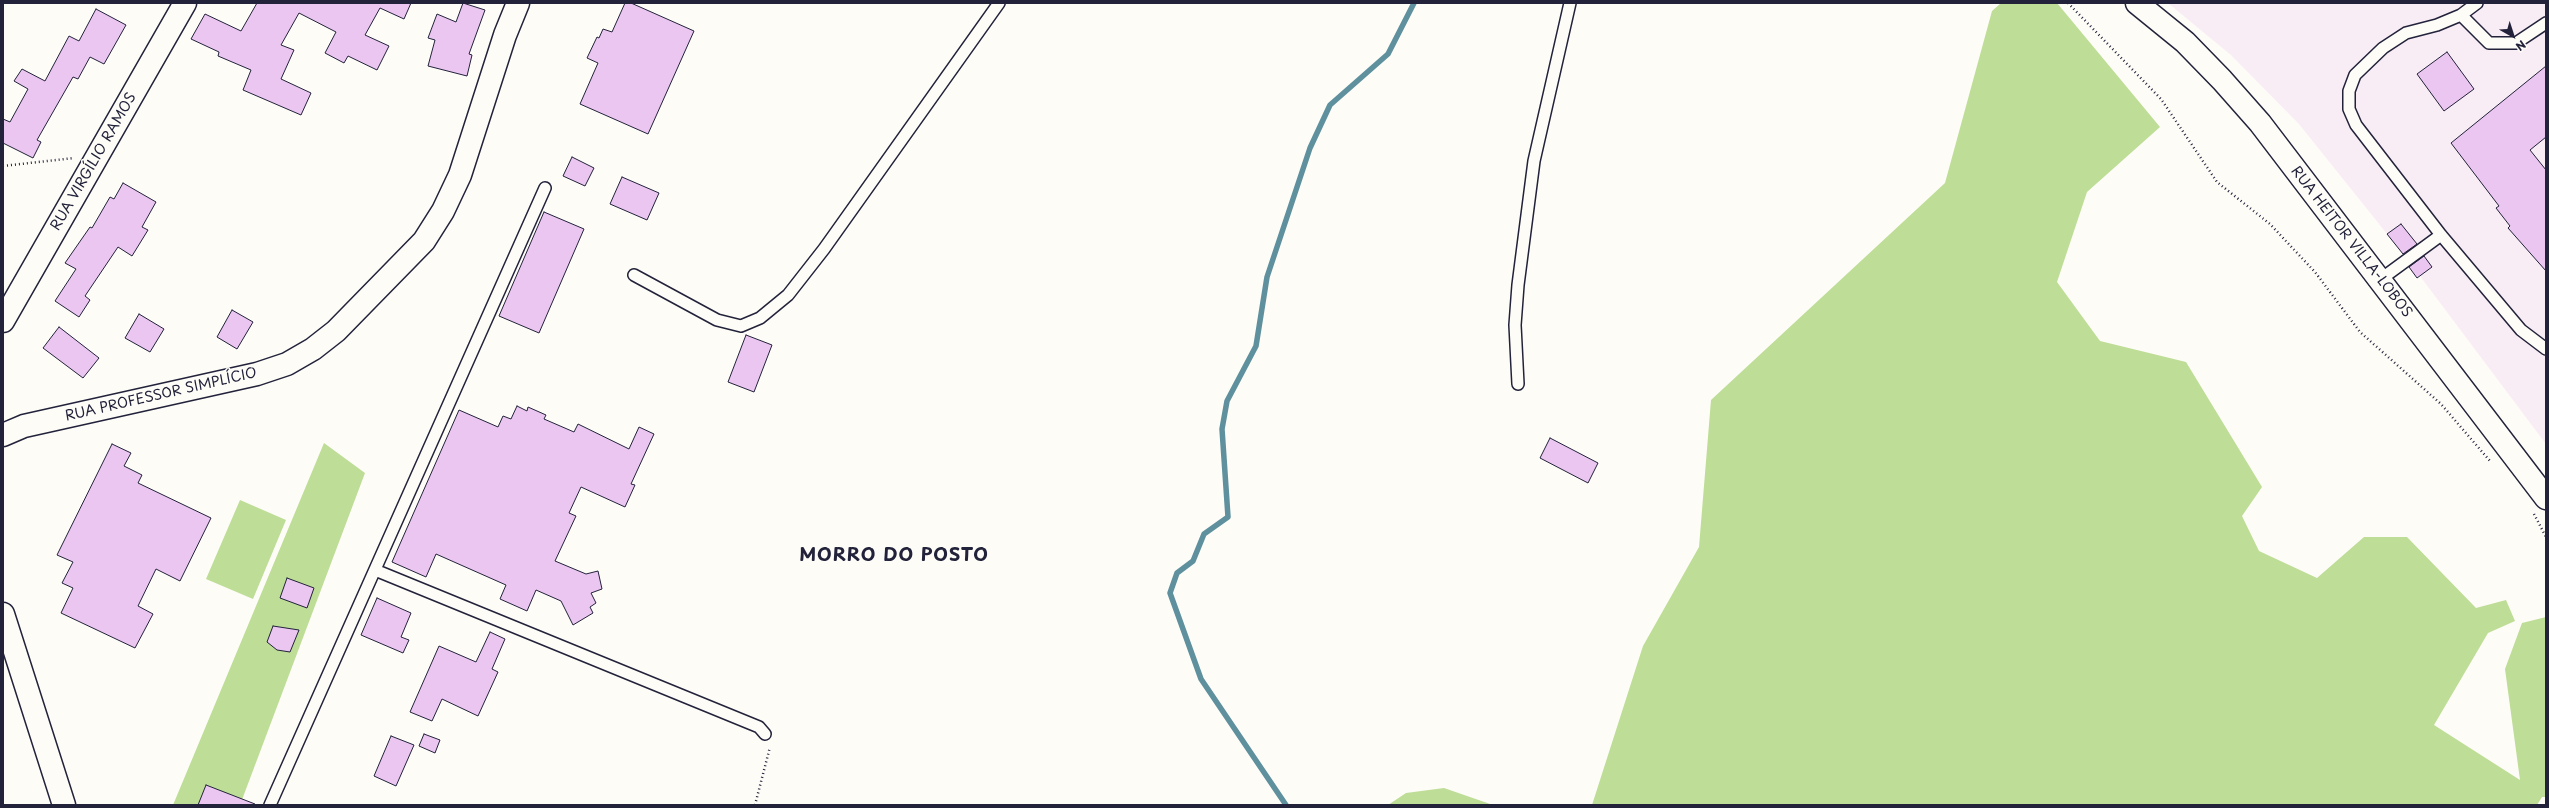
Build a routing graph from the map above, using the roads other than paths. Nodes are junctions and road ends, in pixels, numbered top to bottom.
1 (185, 3) edge
2 (518, 3) edge
3 (999, 3) edge
4 (1570, 3) edge
5 (2137, 3) edge
6 (2477, 3) edge
7 (2461, 15) junction
8 (2546, 23) edge
9 (545, 188) dead end
10 (2441, 235) junction
11 (634, 275) dead end
12 (2381, 279) junction
13 (3, 322) edge
14 (2546, 349) edge
15 (1518, 384) dead end
16 (13, 424) edge
17 (3, 435) edge
18 (2539, 505) edge
19 (375, 570) junction
20 (3, 614) edge
21 (765, 734) road end
22 (64, 805) edge
23 (270, 805) edge

1 - 13 street, RUA VIRGÍLIO RAMOS
2 - 16 street, RUA PROFESSOR SIMPLÍCIO
3 - 11 lane
4 - 15 lane
5 - 12 street, RUA HEITOR VILLA-LOBOS
6 - 7 lane
7 - 8 lane
7 - 10 lane
9 - 19 lane
10 - 12 lane
10 - 14 lane
12 - 18 street, RUA HEITOR VILLA-LOBOS
16 - 17 street, RUA PROFESSOR SIMPLÍCIO
19 - 21 lane
19 - 23 lane
20 - 22 street

